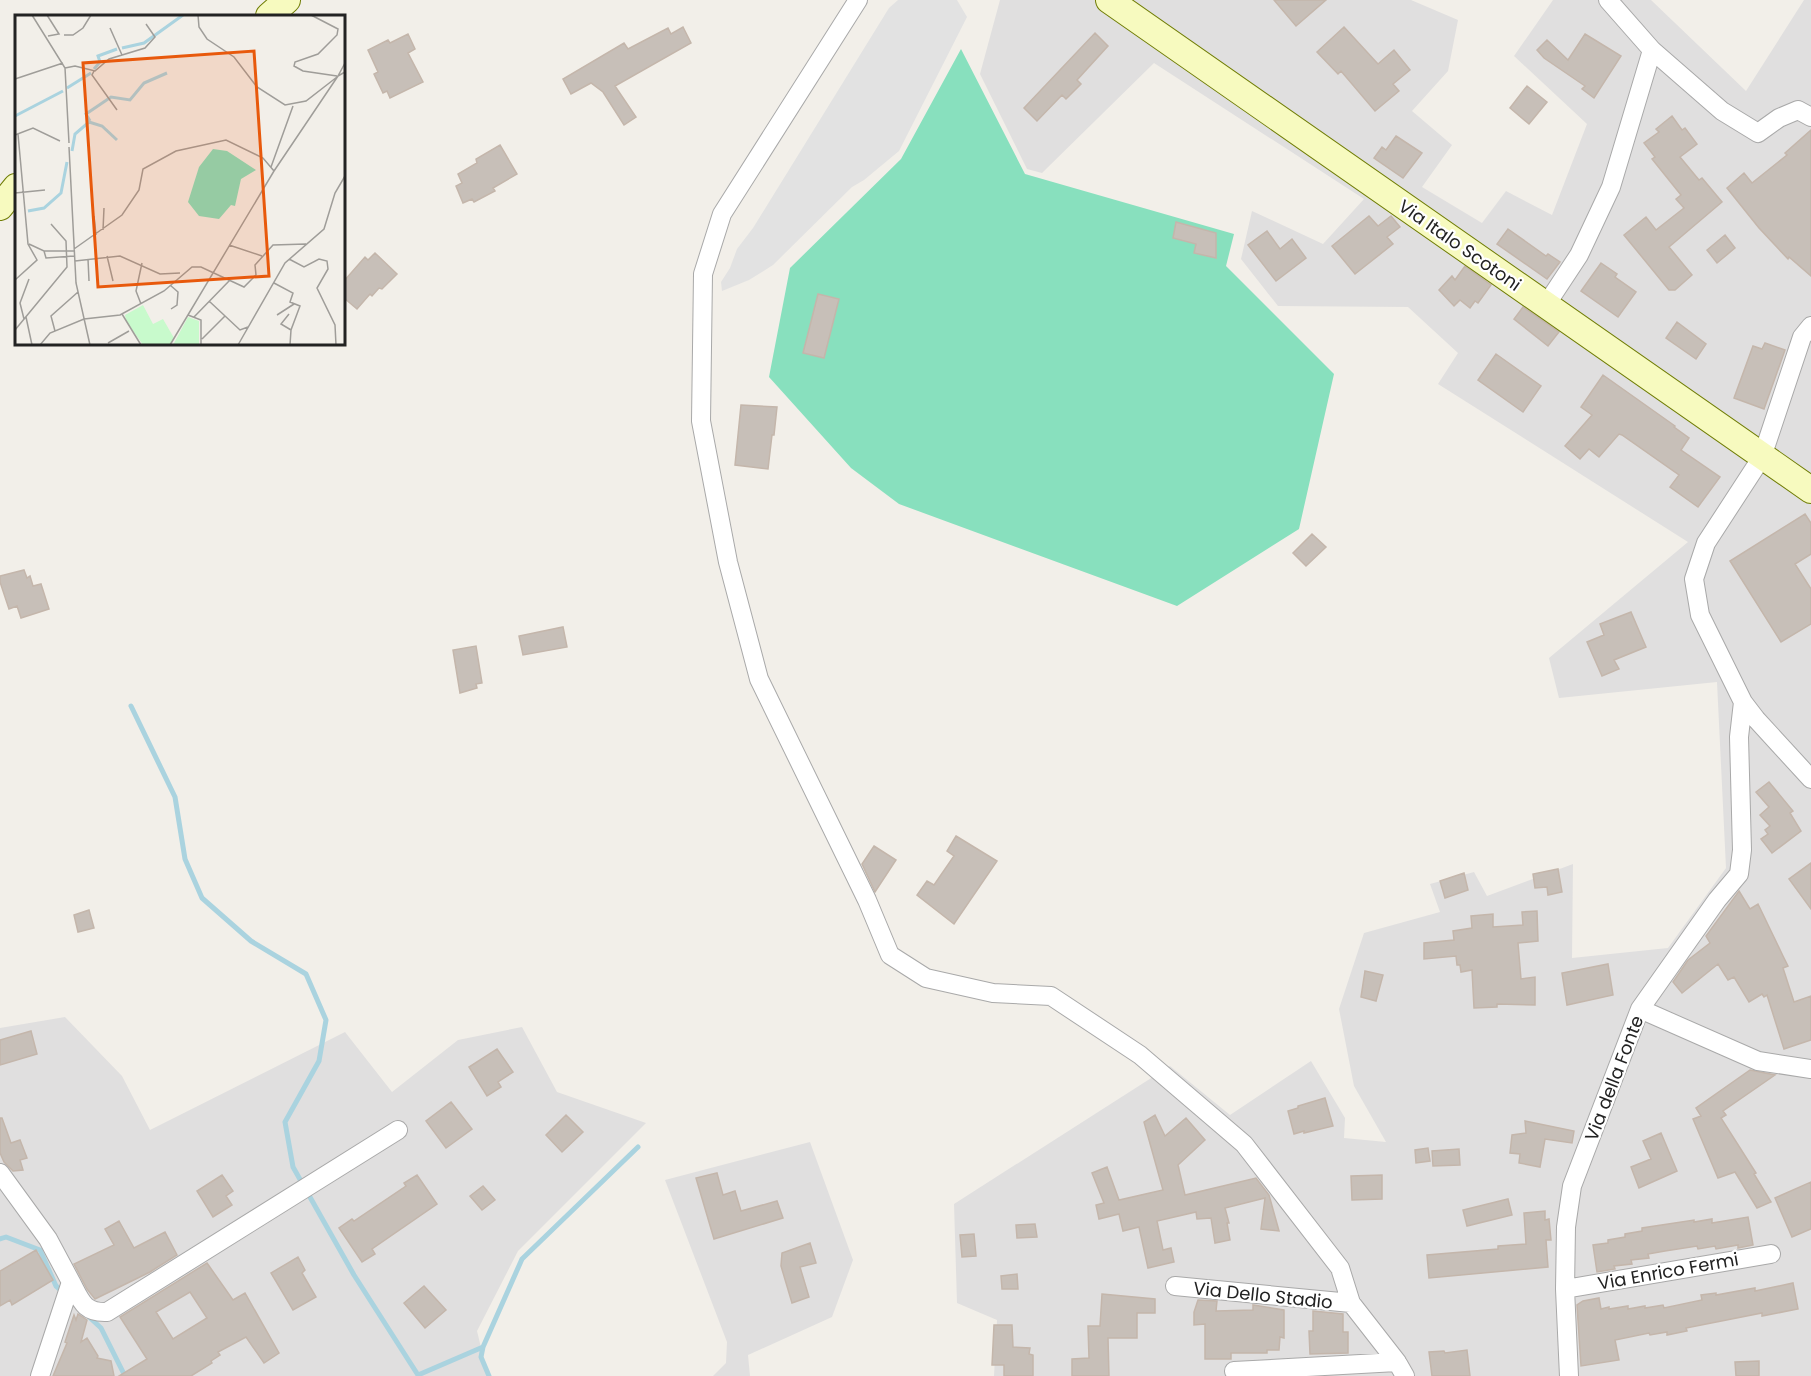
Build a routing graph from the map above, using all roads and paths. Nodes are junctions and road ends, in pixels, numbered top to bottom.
1 (287, 0) edge
2 (858, 0) edge
3 (1109, 0) edge
4 (1608, 0) edge
5 (270, 15) edge
6 (1652, 50) junction
7 (1811, 117) edge
8 (15, 187) edge
9 (0, 207) edge
10 (1546, 305) junction
11 (1811, 326) edge
12 (1762, 457) junction
13 (1811, 490) edge
14 (1743, 702) junction
15 (1811, 779) edge
16 (1640, 1009) junction
17 (1811, 1069) edge
18 (398, 1130) dead end
19 (0, 1173) edge
20 (1771, 1254) dead end
21 (71, 1282) junction
22 (1175, 1286) dead end
23 (1564, 1289) junction
24 (1351, 1304) junction
25 (1401, 1369) edge
26 (1234, 1371) dead end
27 (40, 1376) edge
28 (1569, 1376) edge

1 - 5 street
2 - 24 street
3 - 10 street, Via Italo Scotoni
4 - 6 street
6 - 7 street
6 - 10 street
8 - 9 street
10 - 12 street, Via Italo Scotoni
11 - 12 street
12 - 13 street, Via Italo Scotoni
12 - 14 street
14 - 15 street
14 - 16 street, Via della Fonte
16 - 17 street
16 - 23 street, Via della Fonte
18 - 21 street
19 - 21 street
20 - 23 street, Via Enrico Fermi
21 - 27 street
22 - 24 street, Via Dello Stadio
23 - 28 street, Via della Fonte
24 - 25 street
25 - 26 street

